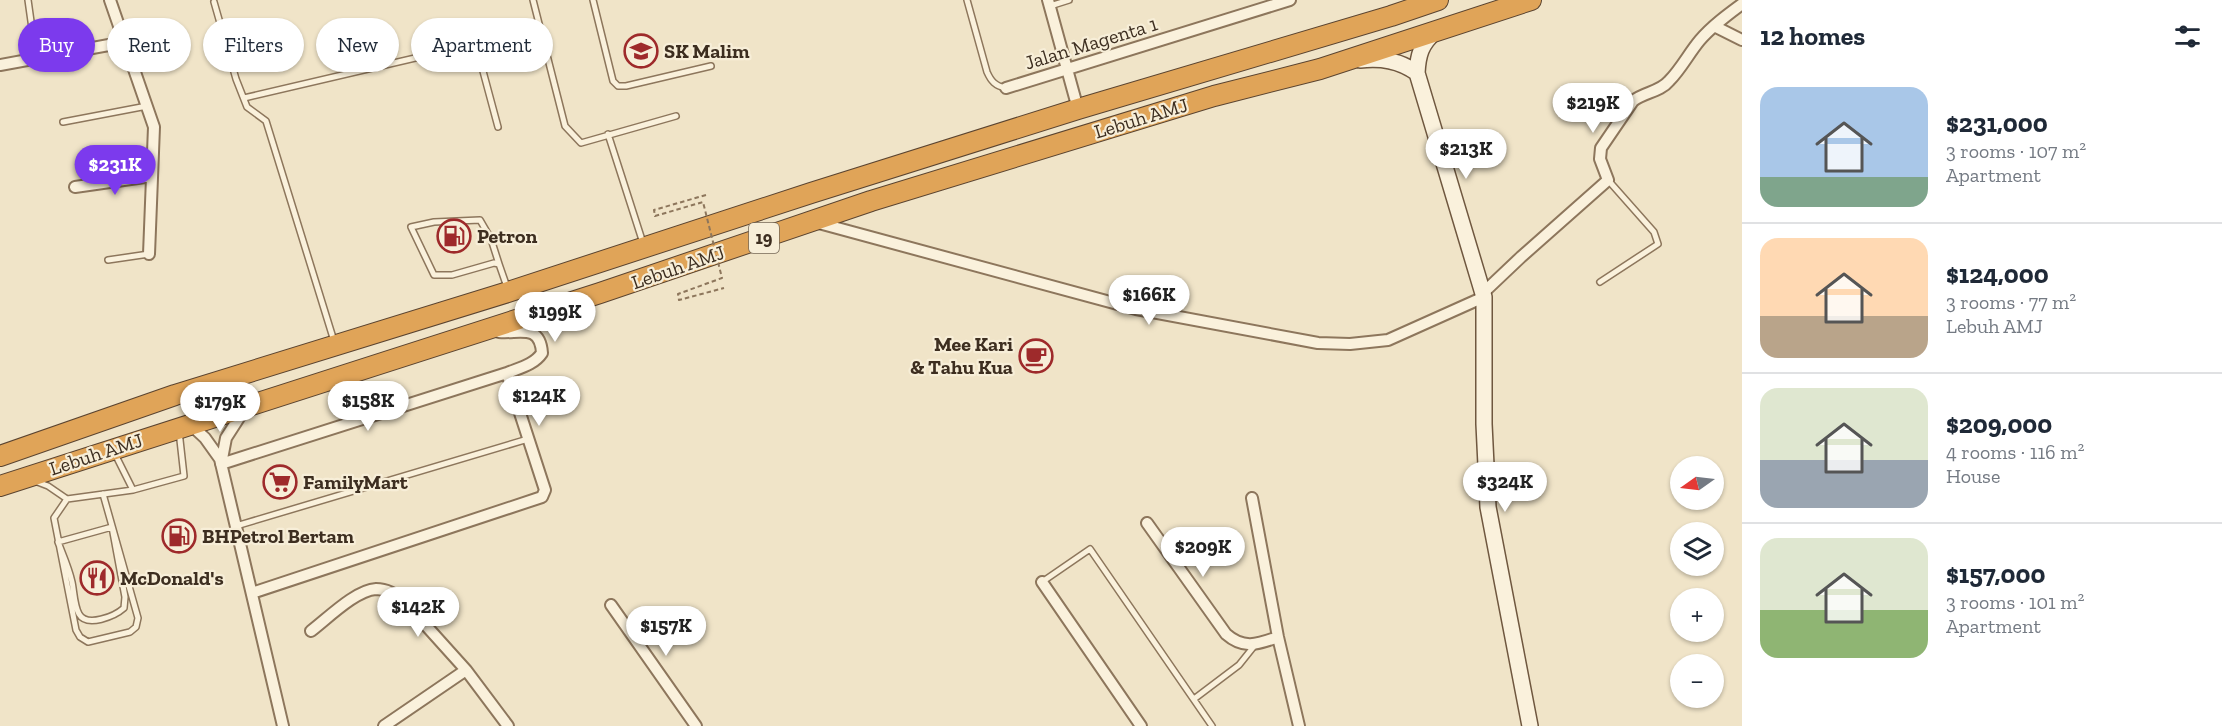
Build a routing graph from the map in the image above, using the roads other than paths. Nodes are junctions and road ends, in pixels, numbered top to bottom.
1 (28, 0) edge
2 (110, 0) edge
3 (533, 0) edge
4 (593, 0) edge
5 (967, 0) edge
6 (1070, 0) edge
7 (1290, 0) edge
8 (1438, 0) edge
9 (1531, 0) edge
10 (214, 2) dead end
11 (1049, 3) edge
12 (1742, 4) edge
13 (31, 18) edge
14 (116, 18) edge
15 (1713, 26) junction
16 (1437, 30) junction
17 (1742, 40) edge
18 (18, 60) edge
19 (1344, 61) junction
20 (0, 64) edge
21 (711, 66) dead end
22 (1068, 70) junction
23 (135, 72) edge
24 (1417, 73) junction
25 (1005, 88) joint
26 (244, 98) junction
27 (147, 106) junction
28 (1078, 109) junction
29 (676, 116) dead end
30 (63, 122) dead end
31 (498, 127) dead end
32 (608, 134) junction
33 (152, 176) junction
34 (1608, 180) junction
35 (75, 187) dead end
36 (812, 221) junction
37 (644, 248) junction
38 (150, 254) joint
39 (108, 260) dead end
40 (499, 264) junction
41 (1600, 282) dead end
42 (508, 292) junction
43 (1484, 295) junction
44 (492, 327) junction
45 (336, 345) junction
46 (507, 373) junction
47 (249, 405) junction
48 (184, 425) junction
49 (528, 439) junction
50 (112, 448) junction
51 (0, 456) edge
52 (221, 464) junction
53 (25, 477) junction
54 (0, 486) edge
55 (133, 490) junction
56 (103, 494) junction
57 (1252, 498) dead end
58 (67, 499) junction
59 (1147, 523) dead end
60 (236, 526) junction
61 (112, 527) junction
62 (58, 542) junction
63 (1042, 582) joint
64 (252, 593) junction
65 (611, 605) dead end
66 (311, 631) dead end
67 (1278, 637) junction
68 (1255, 645) junction
69 (466, 670) junction
70 (1194, 699) junction
71 (1211, 725) edge
72 (283, 726) edge
73 (384, 726) edge
74 (508, 726) edge
75 (696, 726) edge
76 (1141, 726) edge
77 (1299, 726) edge
78 (1530, 726) edge

1 - 13 lane
2 - 14 street
3 - 32 lane
4 - 21 lane
5 - 25 lane
6 - 11 lane
7 - 22 street, Jalan Magenta 1
8 - 28 highway, Lebuh AMJ / 19
9 - 16 highway, Lebuh AMJ / 19
10 - 26 lane
11 - 22 street
12 - 15 street
15 - 17 street
15 - 34 street
16 - 19 highway, Lebuh AMJ / 19
16 - 24 street
18 - 20 street
19 - 24 street
19 - 36 highway, Lebuh AMJ / 19
22 - 25 street, Jalan Magenta 1
22 - 28 street
23 - 27 street
24 - 43 street
26 - 31 lane
26 - 45 lane
27 - 30 lane
27 - 33 street
28 - 37 highway, Lebuh AMJ / 19
29 - 32 lane
32 - 37 lane
33 - 35 street
33 - 38 street
34 - 41 lane
34 - 43 street
36 - 43 street
36 - 44 highway, Lebuh AMJ / 19
37 - 42 highway, Lebuh AMJ / 19
38 - 39 lane
40 - 40 lane
40 - 42 lane
42 - 45 highway, Lebuh AMJ / 19
43 - 78 street
44 - 46 street
44 - 47 highway, Lebuh AMJ / 19
45 - 51 highway, Lebuh AMJ / 19
46 - 49 street
46 - 52 street
47 - 48 highway, Lebuh AMJ / 19
47 - 52 street
48 - 50 highway, Lebuh AMJ / 19
48 - 52 street
48 - 55 lane
49 - 60 lane
49 - 64 street
50 - 53 highway, Lebuh AMJ / 19
50 - 55 lane
52 - 60 street
53 - 54 highway, Lebuh AMJ / 19
53 - 58 lane
55 - 56 lane
56 - 58 lane
56 - 61 lane
57 - 67 street
58 - 62 lane
59 - 68 street
60 - 64 street
61 - 62 lane
61 - 62 lane
61 - 62 lane
63 - 70 lane
63 - 76 street
64 - 72 street
65 - 75 street
66 - 69 street
67 - 68 street
67 - 77 street
68 - 70 lane
69 - 73 street
69 - 74 street
70 - 71 lane

